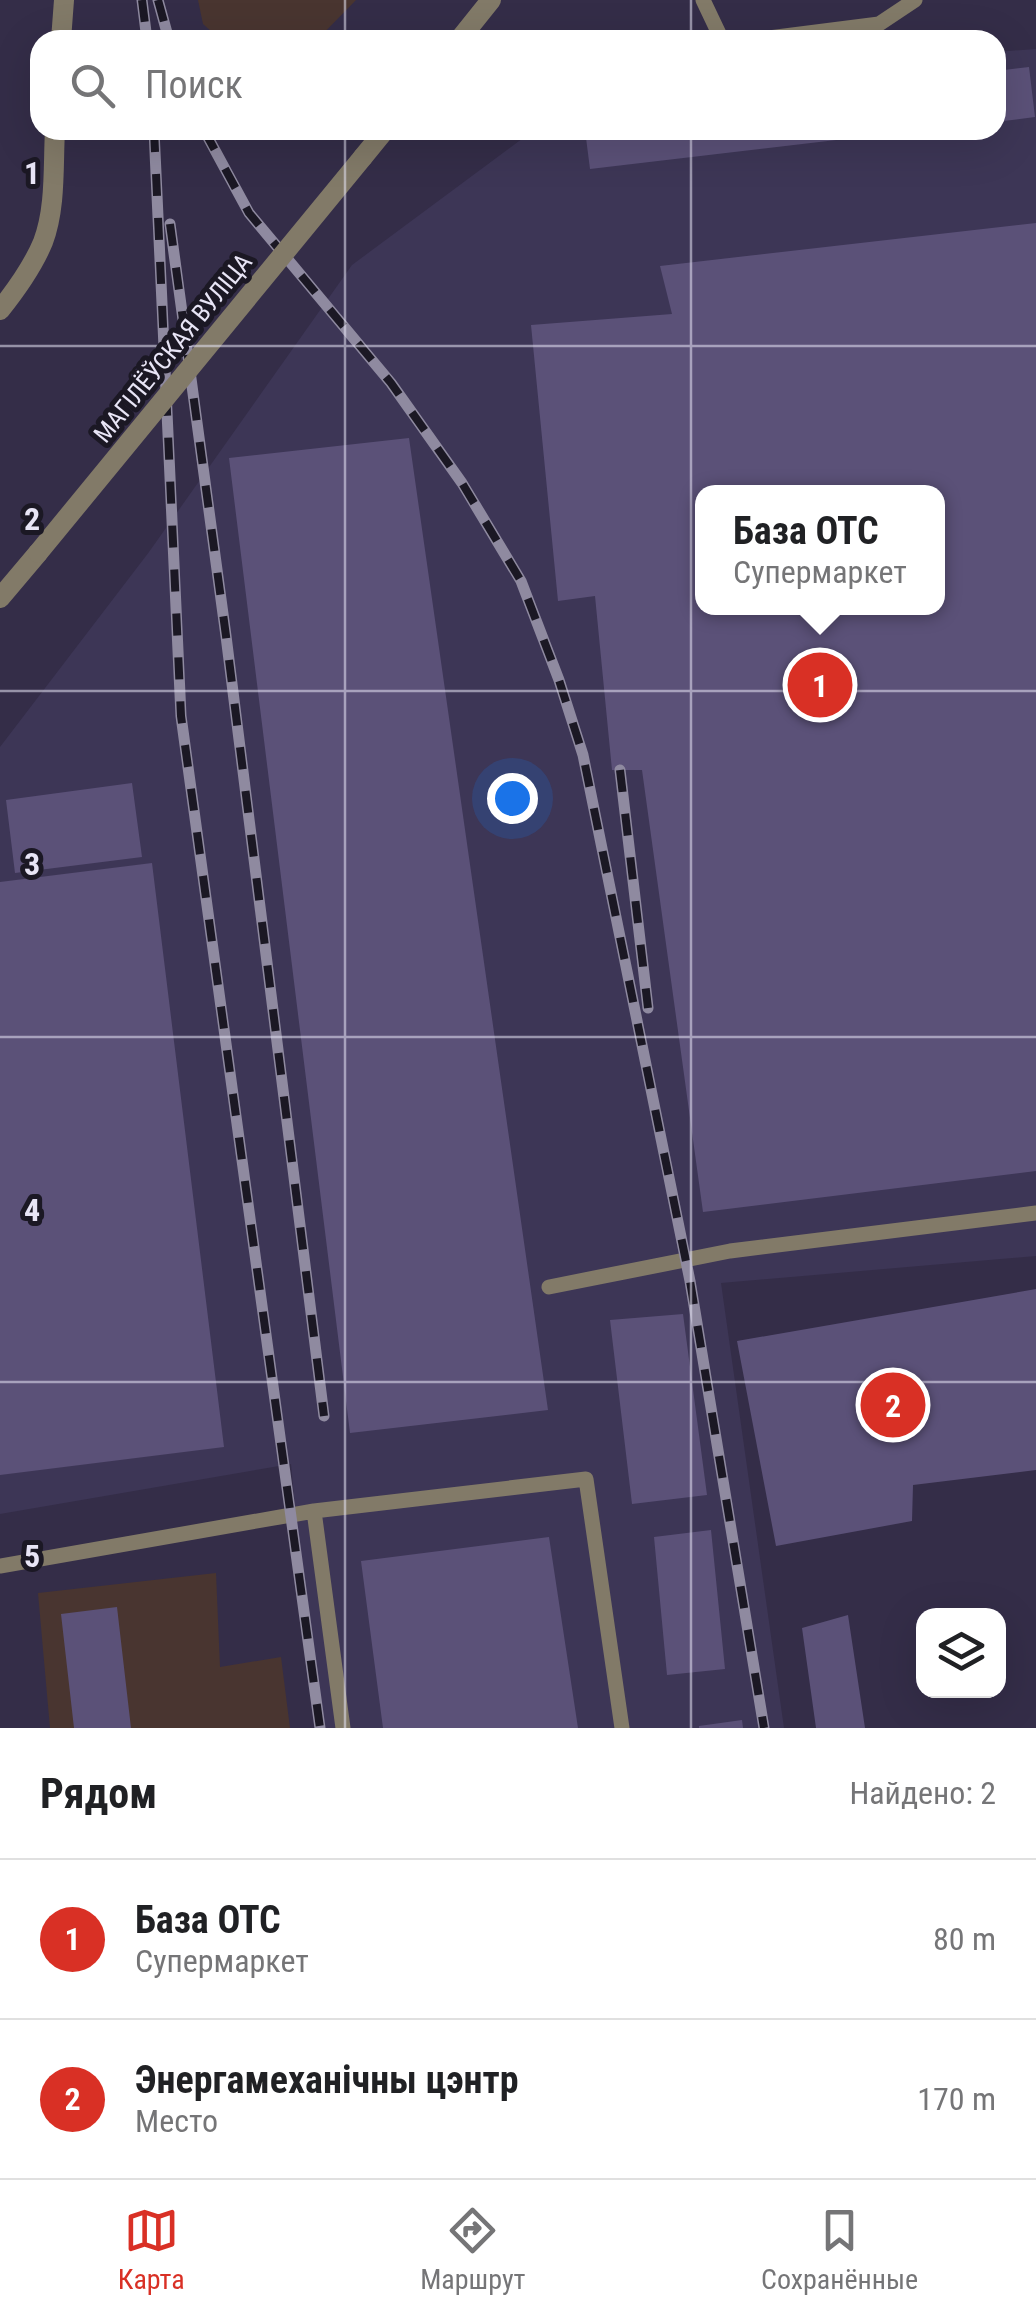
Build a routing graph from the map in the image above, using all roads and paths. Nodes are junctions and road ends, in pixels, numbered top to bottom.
1 (64, 0) edge
2 (491, 0) edge
3 (703, 0) edge
4 (915, 0) edge
5 (62, 30) edge
6 (466, 30) edge
7 (717, 30) edge
8 (831, 30) edge
9 (55, 140) edge
10 (377, 140) edge
11 (0, 310) edge
12 (0, 598) edge
13 (1036, 1213) edge
14 (549, 1287) dead end
15 (314, 1511) junction
16 (0, 1566) edge
17 (343, 1728) edge
18 (622, 1728) edge

1 - 5 street
2 - 6 street
3 - 7 lane
4 - 8 lane
9 - 11 street
10 - 12 street, МАГІЛЁЎСКАЯ ВУЛІЦА, bridge
13 - 14 lane
15 - 16 lane
15 - 17 lane
15 - 18 lane

